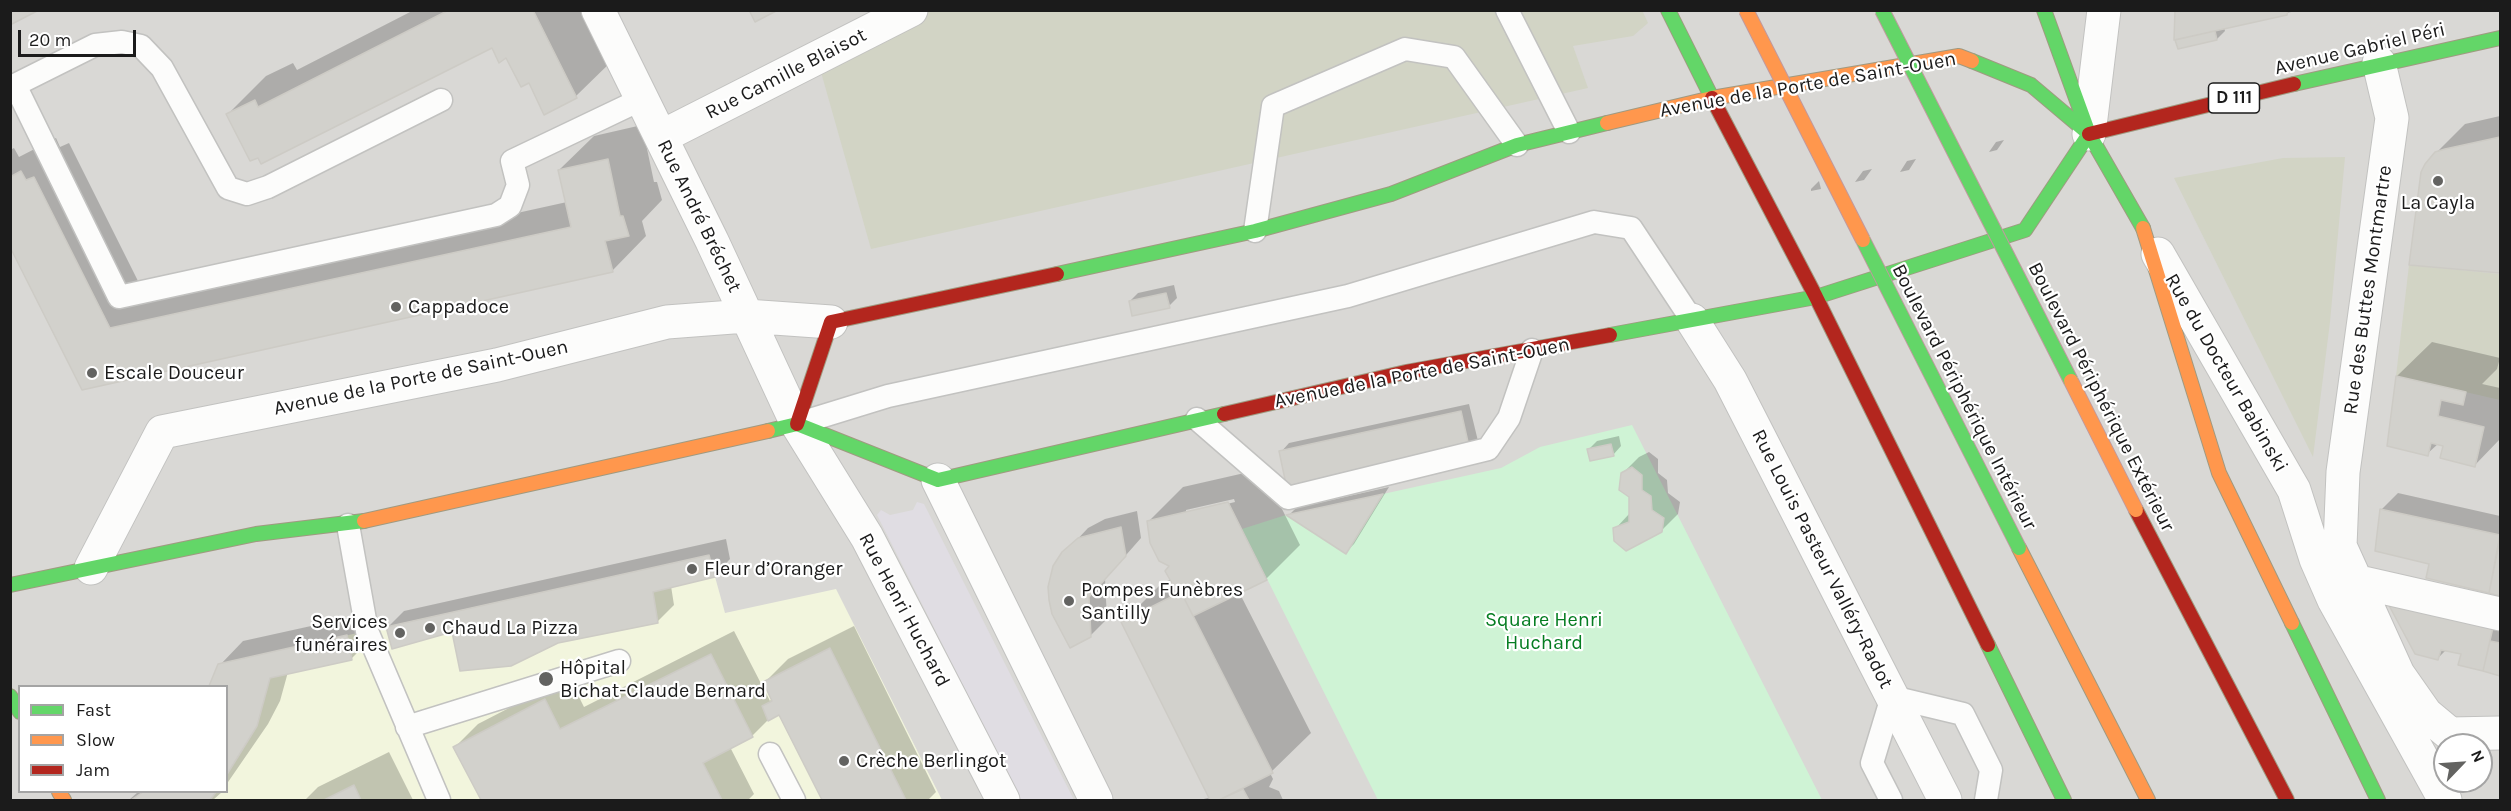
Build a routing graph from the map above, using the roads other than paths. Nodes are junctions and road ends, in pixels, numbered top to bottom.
1 (598, 10) edge
2 (911, 10) edge
3 (1507, 10) edge
4 (1668, 10) edge
5 (1746, 10) edge
6 (1882, 10) edge
7 (2044, 10) edge
8 (2104, 10) edge
9 (2500, 38) edge
10 (2379, 63) junction
11 (13, 86) edge
12 (1712, 98) junction
13 (642, 99) junction
14 (441, 100) dead end
15 (1569, 132) junction
16 (2089, 134) junction
17 (661, 136) junction
18 (1517, 145) junction
19 (2143, 228) junction
20 (1255, 231) junction
21 (1816, 297) junction
22 (746, 316) junction
23 (1692, 320) junction
24 (831, 322) junction
25 (1532, 350) junction
26 (1197, 419) junction
27 (797, 424) junction
28 (938, 480) junction
29 (2340, 518) junction
30 (2304, 520) junction
31 (348, 525) junction
32 (91, 568) junction
33 (2365, 583) junction
34 (10, 585) edge
35 (2500, 614) edge
36 (619, 661) dead end
37 (10, 696) edge
38 (1892, 697) junction
39 (18, 709) edge
40 (407, 727) junction
41 (2449, 733) edge
42 (770, 754) dead end
43 (2433, 764) edge
44 (2428, 773) junction
45 (439, 801) edge
46 (794, 801) edge
47 (1003, 801) edge
48 (1096, 801) edge
49 (1890, 801) edge
50 (1945, 801) edge
51 (1986, 801) edge
52 (2064, 801) edge
53 (2148, 801) edge
54 (2287, 801) edge
55 (2378, 801) edge
56 (2445, 801) edge

1 - 13 street, Rue André Bréchet
2 - 17 street, Rue Camille Blaisot
3 - 15 lane
4 - 12 main road
5 - 53 main road, Boulevard Périphérique Intérieur, bridge
6 - 54 main road, Boulevard Périphérique Extérieur, bridge
7 - 16 main road
8 - 16 street
9 - 10 main road, Avenue Gabriel Péri / D 111
10 - 16 main road, Avenue Gabriel Péri / D 111
10 - 29 street, Rue des Buttes Montmartre
11 - 13 lane
11 - 14 lane
12 - 15 main road, Avenue de la Porte de Saint-Ouen
12 - 16 main road, Avenue de la Porte de Saint-Ouen
12 - 21 main road
13 - 17 street, Rue André Bréchet
15 - 18 main road, Avenue de la Porte de Saint-Ouen
16 - 19 main road
16 - 21 main road, Avenue de la Porte de Saint-Ouen
17 - 22 street, Rue André Bréchet
18 - 20 main road, Avenue de la Porte de Saint-Ouen
18 - 20 lane
19 - 30 street, Rue du Docteur Babinski
19 - 55 main road
20 - 24 main road, Avenue de la Porte de Saint-Ouen
21 - 23 main road, Avenue de la Porte de Saint-Ouen
21 - 52 main road
22 - 24 street, Avenue de la Porte de Saint-Ouen
22 - 27 street, Rue André Bréchet
22 - 32 street, Avenue de la Porte de Saint-Ouen
23 - 25 main road, Avenue de la Porte de Saint-Ouen
23 - 27 lane
23 - 38 street, Rue Louis Pasteur Valléry-Radot
24 - 27 main road
25 - 26 main road, Avenue de la Porte de Saint-Ouen
25 - 26 lane
26 - 28 main road, Avenue de la Porte de Saint-Ouen
27 - 28 main road
27 - 31 main road
27 - 47 street, Rue Henri Huchard
28 - 48 street
29 - 30 street
29 - 33 street
30 - 44 street, Rue du Docteur Babinski
31 - 32 main road
31 - 40 lane
32 - 34 main road
33 - 35 street
33 - 41 street
36 - 40 lane
37 - 39 main road
38 - 49 lane
38 - 50 street, Rue Louis Pasteur Valléry-Radot
38 - 51 lane
40 - 45 lane
42 - 46 lane
43 - 44 street
44 - 56 street, Rue du Docteur Babinski

